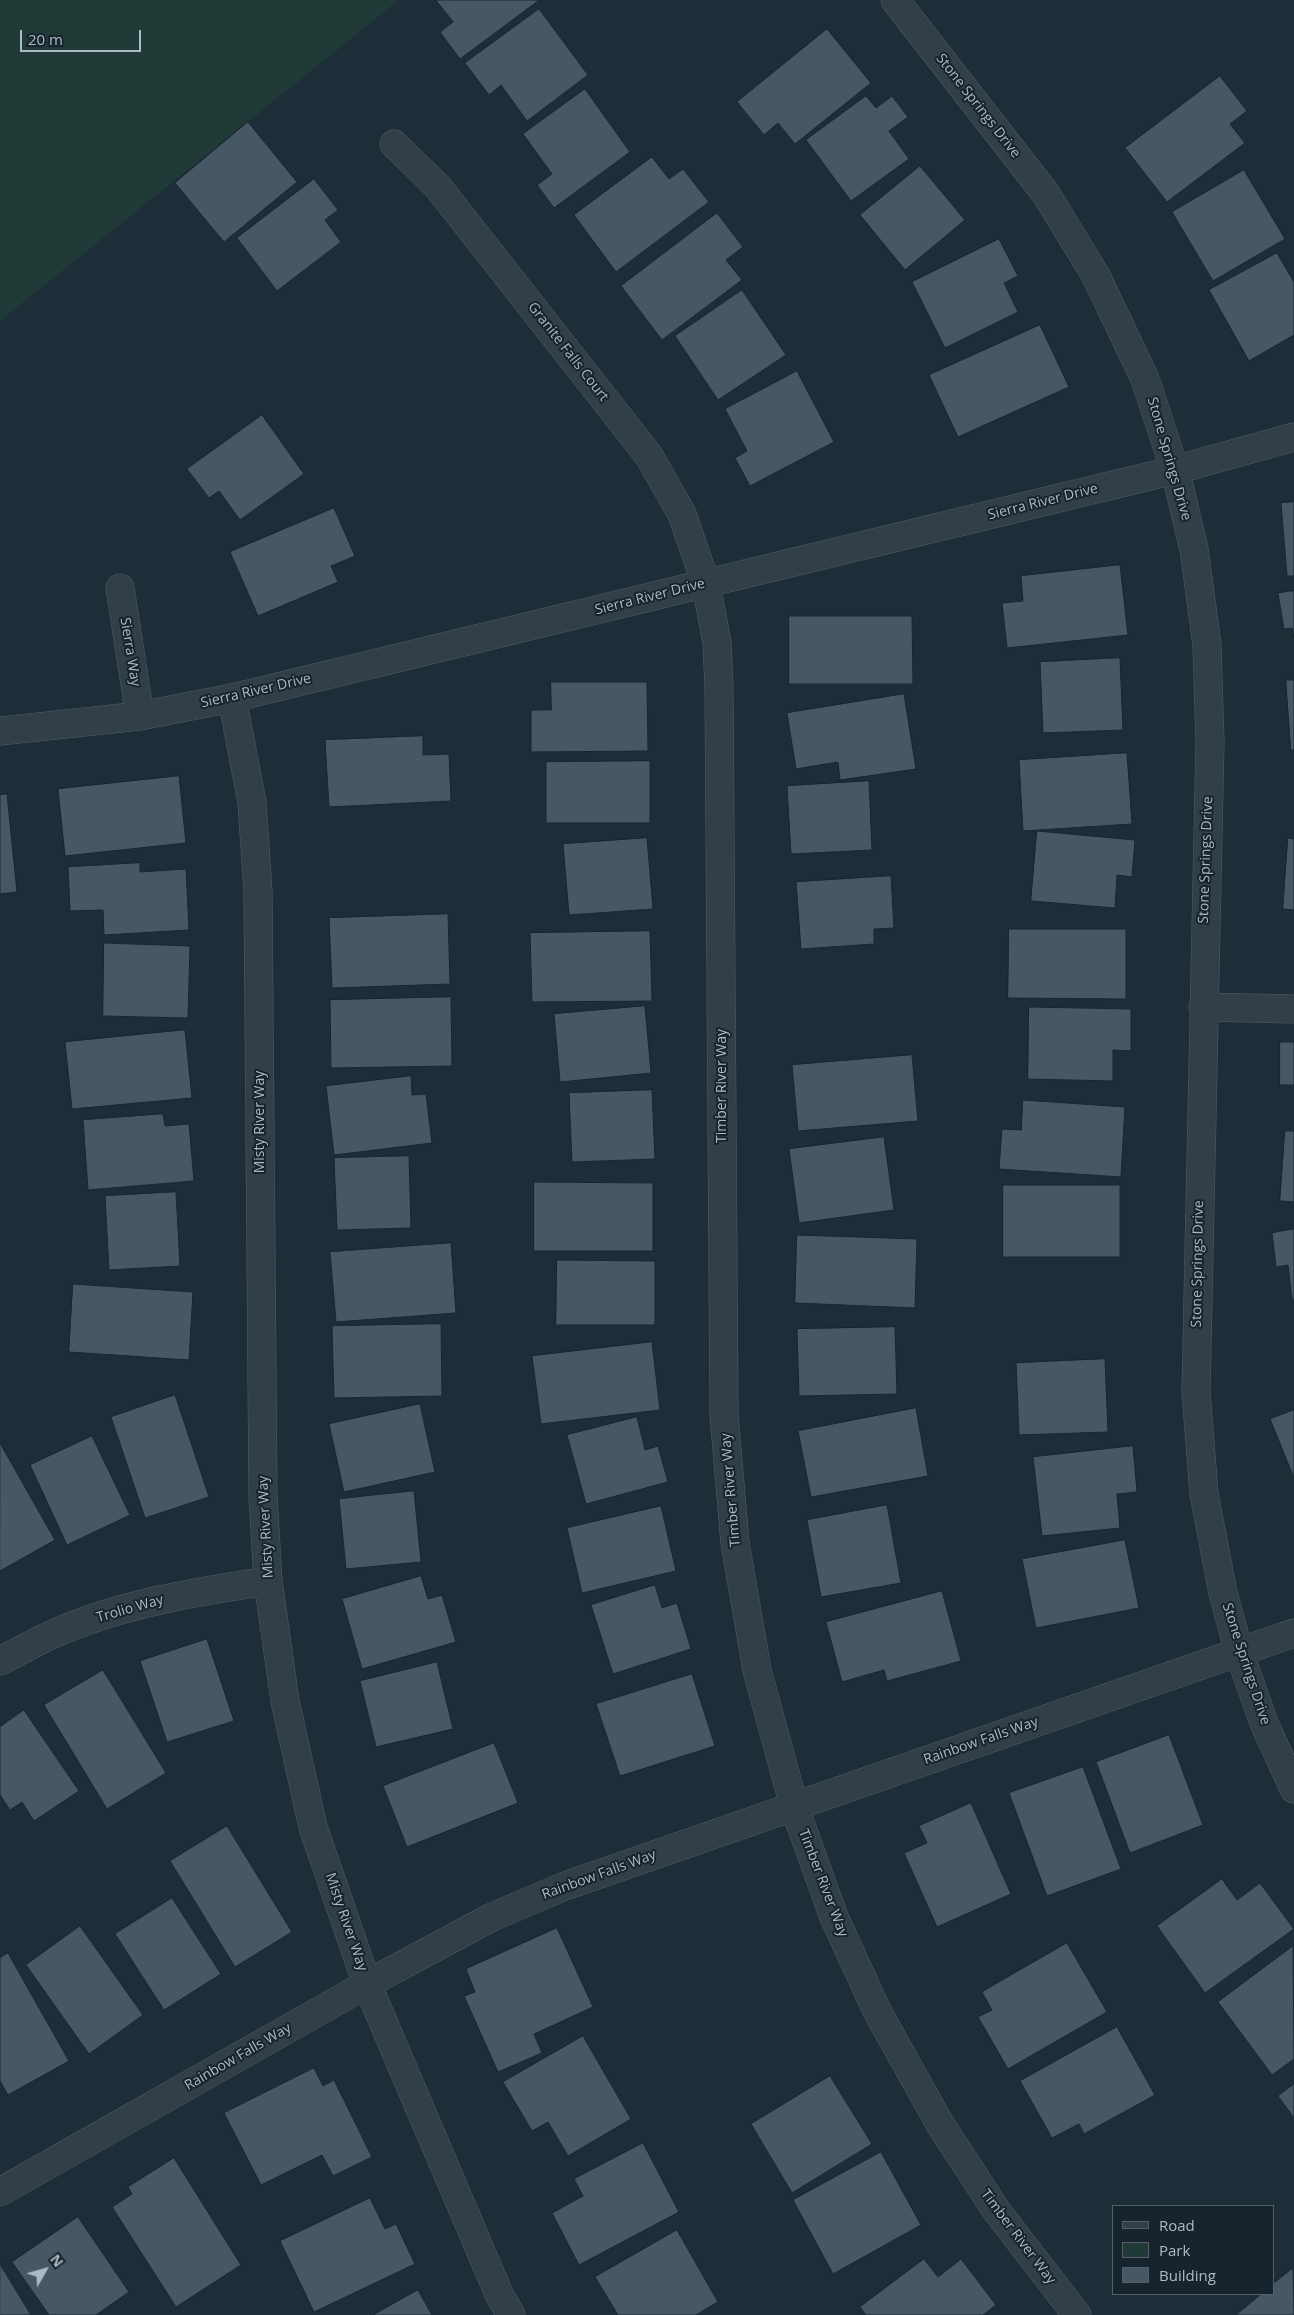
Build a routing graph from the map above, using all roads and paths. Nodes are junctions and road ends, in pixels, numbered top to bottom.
1 (895, 0) edge
2 (394, 144) dead end
3 (1294, 438) edge
4 (1175, 470) junction
5 (706, 584) junction
6 (120, 588) dead end
7 (232, 698) junction
8 (140, 716) junction
9 (0, 731) edge
10 (1203, 1007) junction
11 (1294, 1009) edge
12 (268, 1581) junction
13 (1294, 1633) edge
14 (1239, 1652) junction
15 (0, 1662) edge
16 (1294, 1789) edge
17 (794, 1806) junction
18 (367, 1984) junction
19 (0, 2192) edge
20 (511, 2315) edge
21 (1077, 2315) edge

1 - 4 street, Stone Springs Drive
2 - 5 street, Granite Falls Court
3 - 4 street, Sierra River Drive
4 - 5 street, Sierra River Drive
4 - 10 street, Stone Springs Drive
5 - 7 street, Sierra River Drive
5 - 17 street, Timber River Way
6 - 8 street, Sierra Way
7 - 8 street, Sierra River Drive
7 - 12 street, Misty River Way
8 - 9 street, Sierra River Drive
10 - 11 street
10 - 14 street, Stone Springs Drive
12 - 15 street, Trolio Way
12 - 18 street, Misty River Way
13 - 14 street, Rainbow Falls Way
14 - 16 street, Stone Springs Drive
14 - 17 street, Rainbow Falls Way
17 - 18 street, Rainbow Falls Way
17 - 21 street, Timber River Way
18 - 19 street, Rainbow Falls Way
18 - 20 street, Misty River Way

